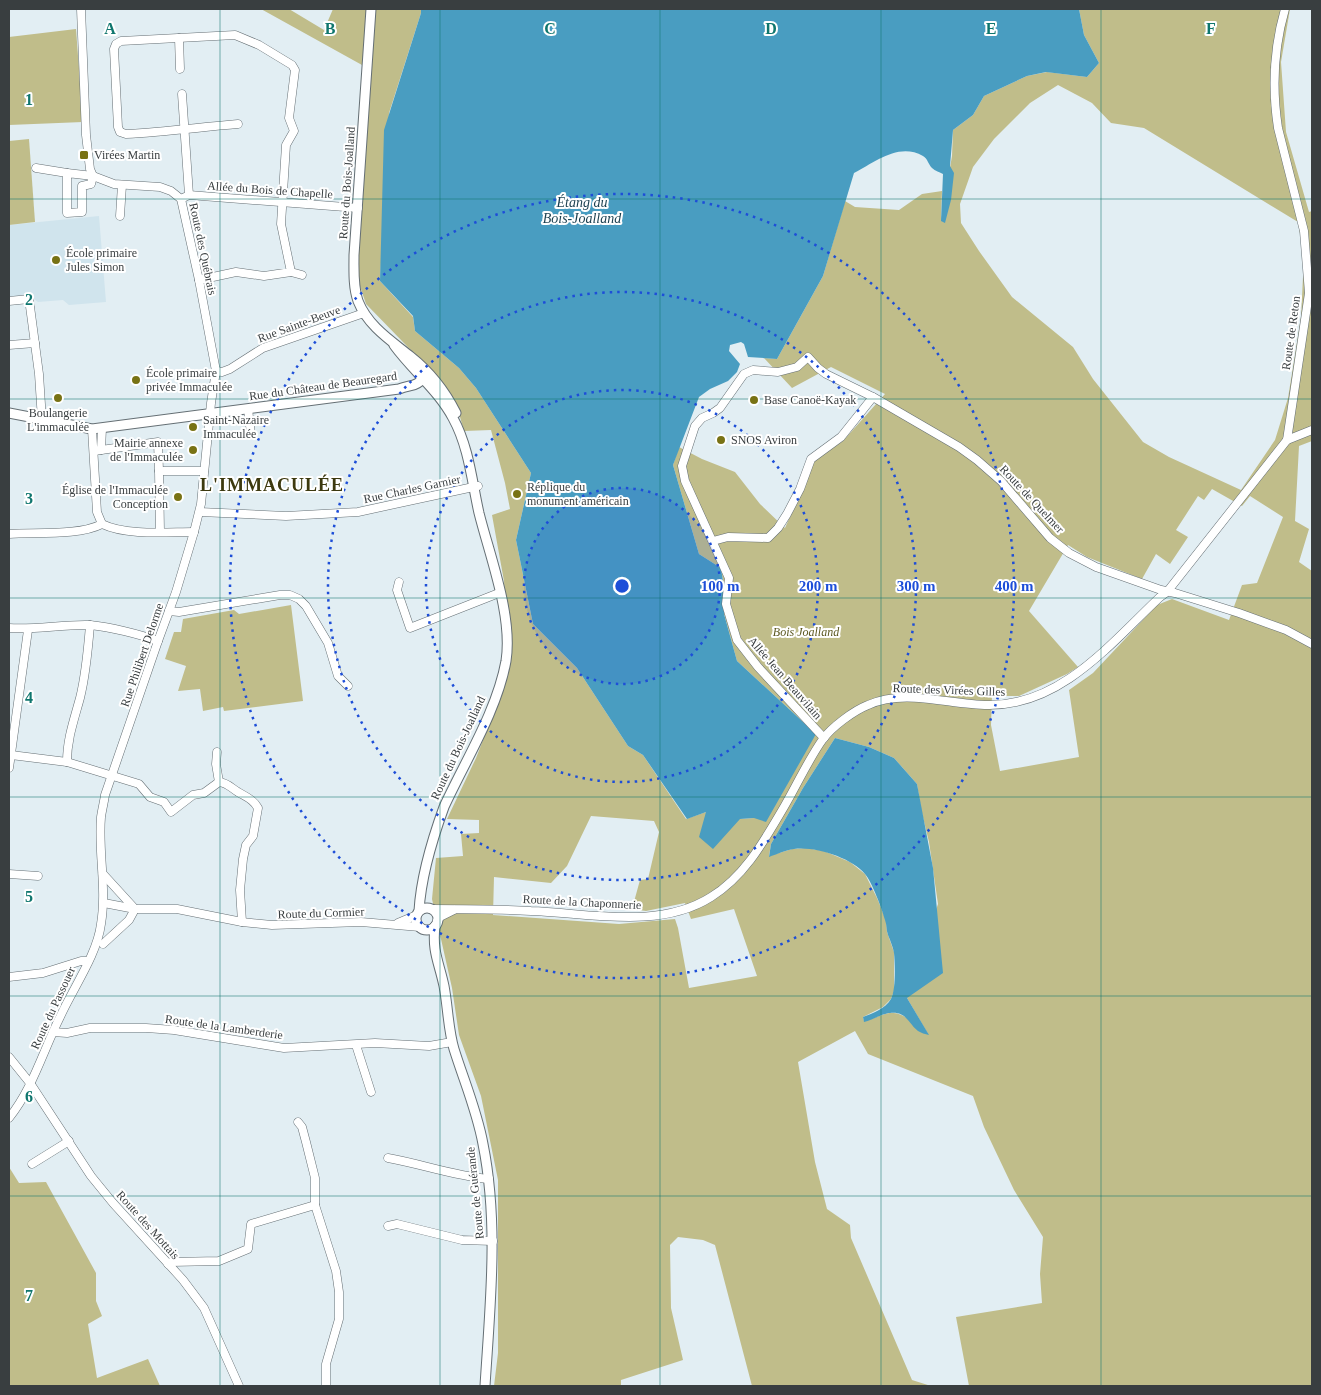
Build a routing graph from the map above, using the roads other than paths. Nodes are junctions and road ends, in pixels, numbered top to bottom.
1 (81, 9) edge
2 (371, 9) edge
3 (1284, 9) edge
4 (179, 38) junction
5 (180, 69) dead end
6 (182, 94) dead end
7 (238, 124) dead end
8 (184, 130) junction
9 (36, 168) dead end
10 (67, 173) junction
11 (81, 176) junction
12 (93, 176) junction
13 (122, 185) junction
14 (82, 186) junction
15 (189, 195) junction
16 (181, 199) junction
17 (282, 203) junction
18 (358, 208) junction
19 (120, 216) dead end
20 (291, 272) junction
21 (302, 275) dead end
22 (199, 280) junction
23 (9, 301) edge
24 (363, 311) junction
25 (36, 343) junction
26 (9, 345) edge
27 (808, 357) joint
28 (216, 371) junction
29 (423, 374) junction
30 (408, 387) junction
31 (437, 389) junction
32 (874, 397) junction
33 (248, 409) junction
34 (9, 413) edge
35 (209, 414) junction
36 (42, 420) junction
37 (102, 428) junction
38 (92, 429) junction
39 (1312, 430) edge
40 (251, 434) dead end
41 (1287, 440) junction
42 (98, 450) junction
43 (159, 471) junction
44 (204, 471) junction
45 (476, 486) junction
46 (200, 512) junction
47 (102, 524) junction
48 (160, 532) junction
49 (194, 532) junction
50 (9, 534) edge
51 (713, 541) junction
52 (492, 563) junction
53 (399, 582) dead end
54 (1167, 592) junction
55 (500, 593) junction
56 (169, 611) junction
57 (90, 625) junction
58 (9, 628) edge
59 (28, 630) junction
60 (158, 640) junction
61 (1312, 644) edge
62 (348, 686) dead end
63 (824, 738) junction
64 (217, 752) dead end
65 (11, 755) junction
66 (67, 762) junction
67 (9, 768) edge
68 (112, 776) junction
69 (219, 782) junction
70 (9, 874) edge
71 (103, 874) junction
72 (38, 876) dead end
73 (423, 884) junction
74 (104, 903) junction
75 (135, 909) junction
76 (430, 909) junction
77 (456, 909) junction
78 (418, 913) junction
79 (242, 922) junction
80 (396, 924) junction
81 (436, 924) junction
82 (422, 928) junction
83 (103, 944) dead end
84 (433, 945) junction
85 (88, 961) junction
86 (9, 977) edge
87 (53, 1032) junction
88 (452, 1042) junction
89 (356, 1045) junction
90 (9, 1057) edge
91 (30, 1082) junction
92 (371, 1092) dead end
93 (9, 1118) edge
94 (298, 1122) dead end
95 (69, 1142) junction
96 (388, 1158) dead end
97 (32, 1164) dead end
98 (489, 1179) junction
99 (315, 1205) junction
100 (388, 1226) dead end
101 (493, 1242) junction
102 (168, 1264) junction
103 (239, 1386) edge
104 (326, 1386) edge
105 (485, 1386) edge

1 - 12 street
2 - 18 street, Route du Bois-Joalland
3 - 41 street, Route de Reton
4 - 5 street
4 - 8 street
4 - 17 street
6 - 8 street
7 - 8 street
8 - 15 street
9 - 10 street, Route des Québrais
10 - 11 street, Route des Québrais
10 - 14 street
11 - 12 street, Route des Québrais
11 - 14 street
12 - 13 street, Route des Québrais
12 - 14 street
13 - 16 street, Route des Québrais
13 - 19 street
15 - 16 street, Allée du Bois de Chapelle
15 - 17 street, Allée du Bois de Chapelle
16 - 22 street, Route des Québrais
17 - 18 street, Allée du Bois de Chapelle
17 - 20 street
18 - 24 street, Route du Bois-Joalland
20 - 21 street
20 - 22 street
22 - 28 street, Route des Québrais
23 - 25 street
24 - 28 street, Rue Sainte-Beuve
24 - 29 street, Route du Bois-Joalland
25 - 26 street
25 - 36 street
27 - 32 street, Route de Quelmer
27 - 51 street, Allée Jean Beauvilain
28 - 35 street, Route des Québrais
29 - 30 street
29 - 31 street, Route du Bois-Joalland
30 - 31 street, Rue du Château de Beauregard
30 - 33 street, Rue du Château de Beauregard
31 - 45 street, Route du Bois-Joalland
32 - 51 street
32 - 54 street, Route de Quelmer
33 - 35 street, Rue du Château de Beauregard
33 - 40 street
34 - 36 street, Rue du Château de Beauregard
35 - 37 street, Rue du Château de Beauregard
35 - 44 street, Rue Philibert Delorme
36 - 38 street, Rue du Château de Beauregard
37 - 38 street, Rue du Château de Beauregard
37 - 42 street
38 - 42 street
39 - 41 street
41 - 54 street, Route de Reton
42 - 43 street
42 - 47 street
43 - 44 street
43 - 48 street
44 - 46 street, Rue Philibert Delorme
45 - 46 street, Rue Charles Garnier
45 - 52 street, Route du Bois-Joalland
45 - 52 street, Route du Bois-Joalland
46 - 49 street, Rue Philibert Delorme
47 - 48 street
47 - 50 street
48 - 49 street
49 - 56 street, Rue Philibert Delorme
51 - 63 street, Allée Jean Beauvilain
52 - 55 street, Route du Bois-Joalland
53 - 55 street
54 - 61 street, Route de Quelmer
54 - 63 street, Route des Virées Gilles
55 - 73 street, Route du Bois-Joalland
56 - 60 street, Rue Philibert Delorme
56 - 62 street
57 - 59 street
57 - 60 street
57 - 66 street
58 - 59 street
59 - 65 street
60 - 68 street, Rue Philibert Delorme
63 - 77 street, Route de la Chaponnerie
64 - 69 street
65 - 66 street
65 - 67 street
66 - 68 street
68 - 69 street
68 - 71 street, Rue Philibert Delorme
69 - 79 street
70 - 72 street
71 - 74 street, Rue Philibert Delorme
71 - 75 street
73 - 76 street, Route du Bois-Joalland
73 - 78 street, Route du Bois-Joalland
74 - 75 street, Route du Cormier
74 - 85 street, Route du Passouer
75 - 79 street, Route du Cormier
75 - 83 street
76 - 77 street, Route de la Chaponnerie
76 - 78 street
76 - 81 street
77 - 81 street
78 - 80 street
78 - 82 street
79 - 80 street, Route du Cormier
80 - 82 street, Route du Cormier
81 - 82 street
81 - 84 street, Route de Guérande
82 - 84 street, Route de Guérande
84 - 88 street, Route de Guérande
85 - 86 street
85 - 87 street, Route du Passouer
87 - 89 street, Route de la Lamberderie
87 - 91 street, Route du Passouer
88 - 89 street, Route de la Lamberderie
88 - 98 street, Route de Guérande
89 - 92 street
90 - 91 street, Route des Mottais
91 - 93 street, Route du Passouer
91 - 95 street, Route des Mottais
94 - 99 street
95 - 97 street
95 - 102 street, Route des Mottais
96 - 98 street
98 - 101 street, Route de Guérande
99 - 102 street
99 - 104 street
100 - 101 street
101 - 105 street, Route de Guérande
102 - 103 street, Route des Mottais

